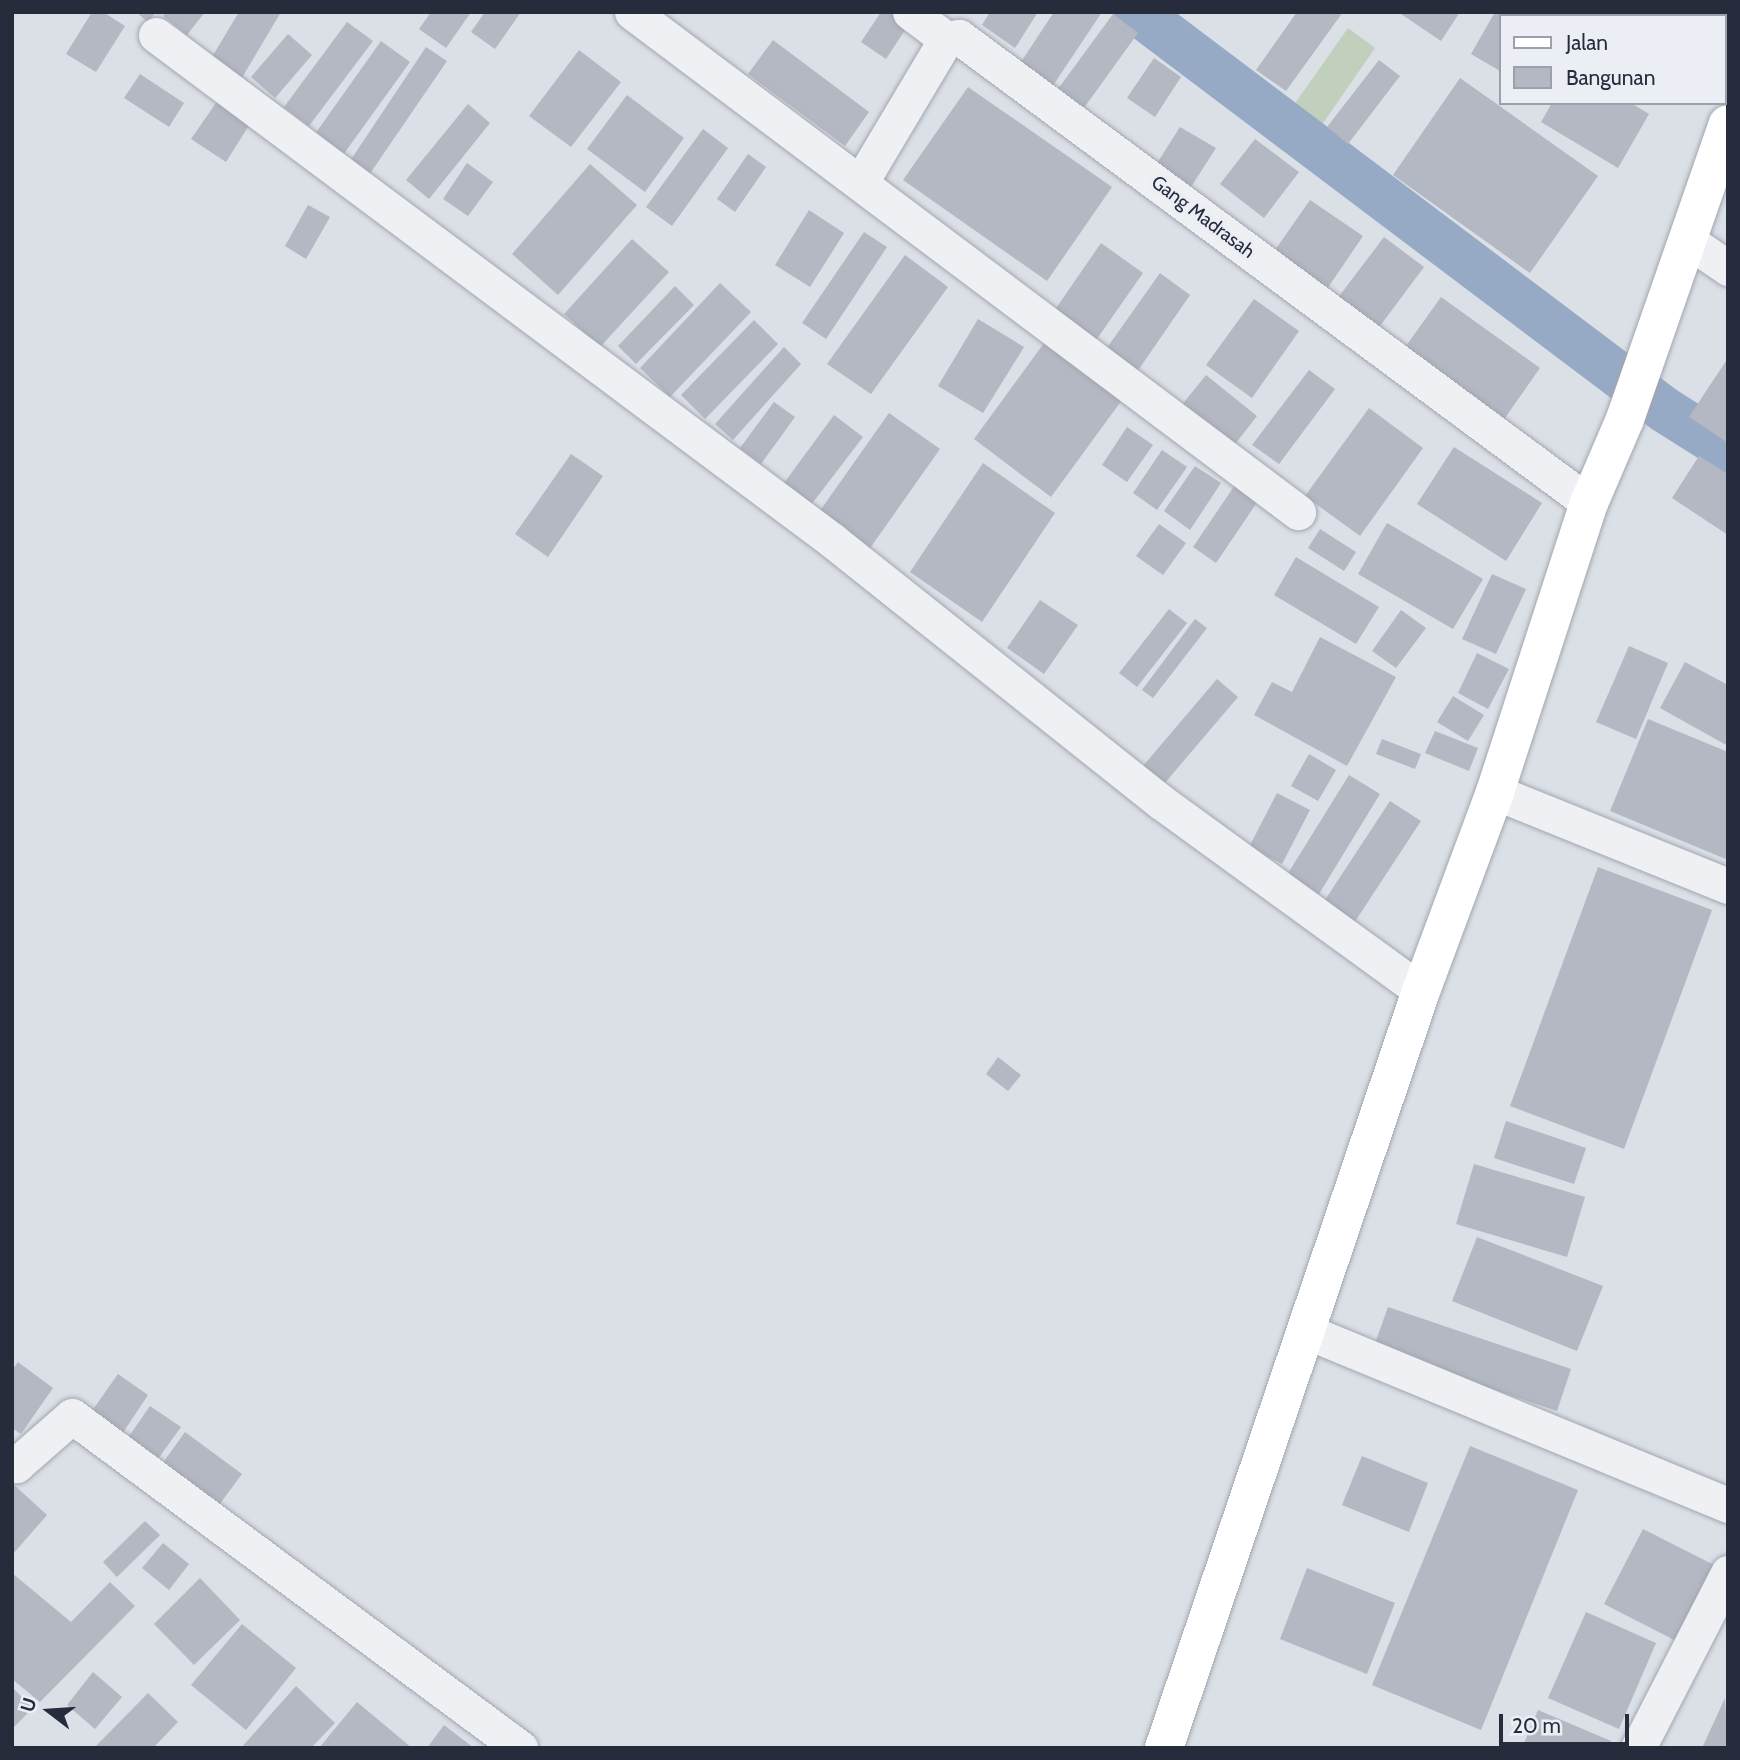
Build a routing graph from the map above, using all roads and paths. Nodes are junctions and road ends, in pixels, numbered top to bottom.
1 (632, 12) edge
2 (910, 12) edge
3 (156, 36) dead end
4 (946, 39) junction
5 (1728, 124) edge
6 (1721, 167) edge
7 (862, 180) junction
8 (1687, 240) junction
9 (1728, 268) edge
10 (1589, 503) junction
11 (1298, 512) dead end
12 (1495, 792) junction
13 (1728, 886) edge
14 (1421, 991) junction
15 (1308, 1332) junction
16 (12, 1461) edge
17 (1728, 1505) edge
18 (1728, 1573) edge
19 (520, 1748) edge
20 (1164, 1748) edge
21 (1638, 1748) edge

1 - 7 street
2 - 4 street, Gang Madrasah
3 - 14 street
4 - 7 street
4 - 10 street, Gang Madrasah
5 - 6 main road
6 - 8 main road
7 - 11 street
8 - 9 street
8 - 10 main road
10 - 12 main road
12 - 13 street
12 - 14 main road
14 - 15 main road
15 - 17 street
15 - 20 main road
16 - 19 street
18 - 21 street

